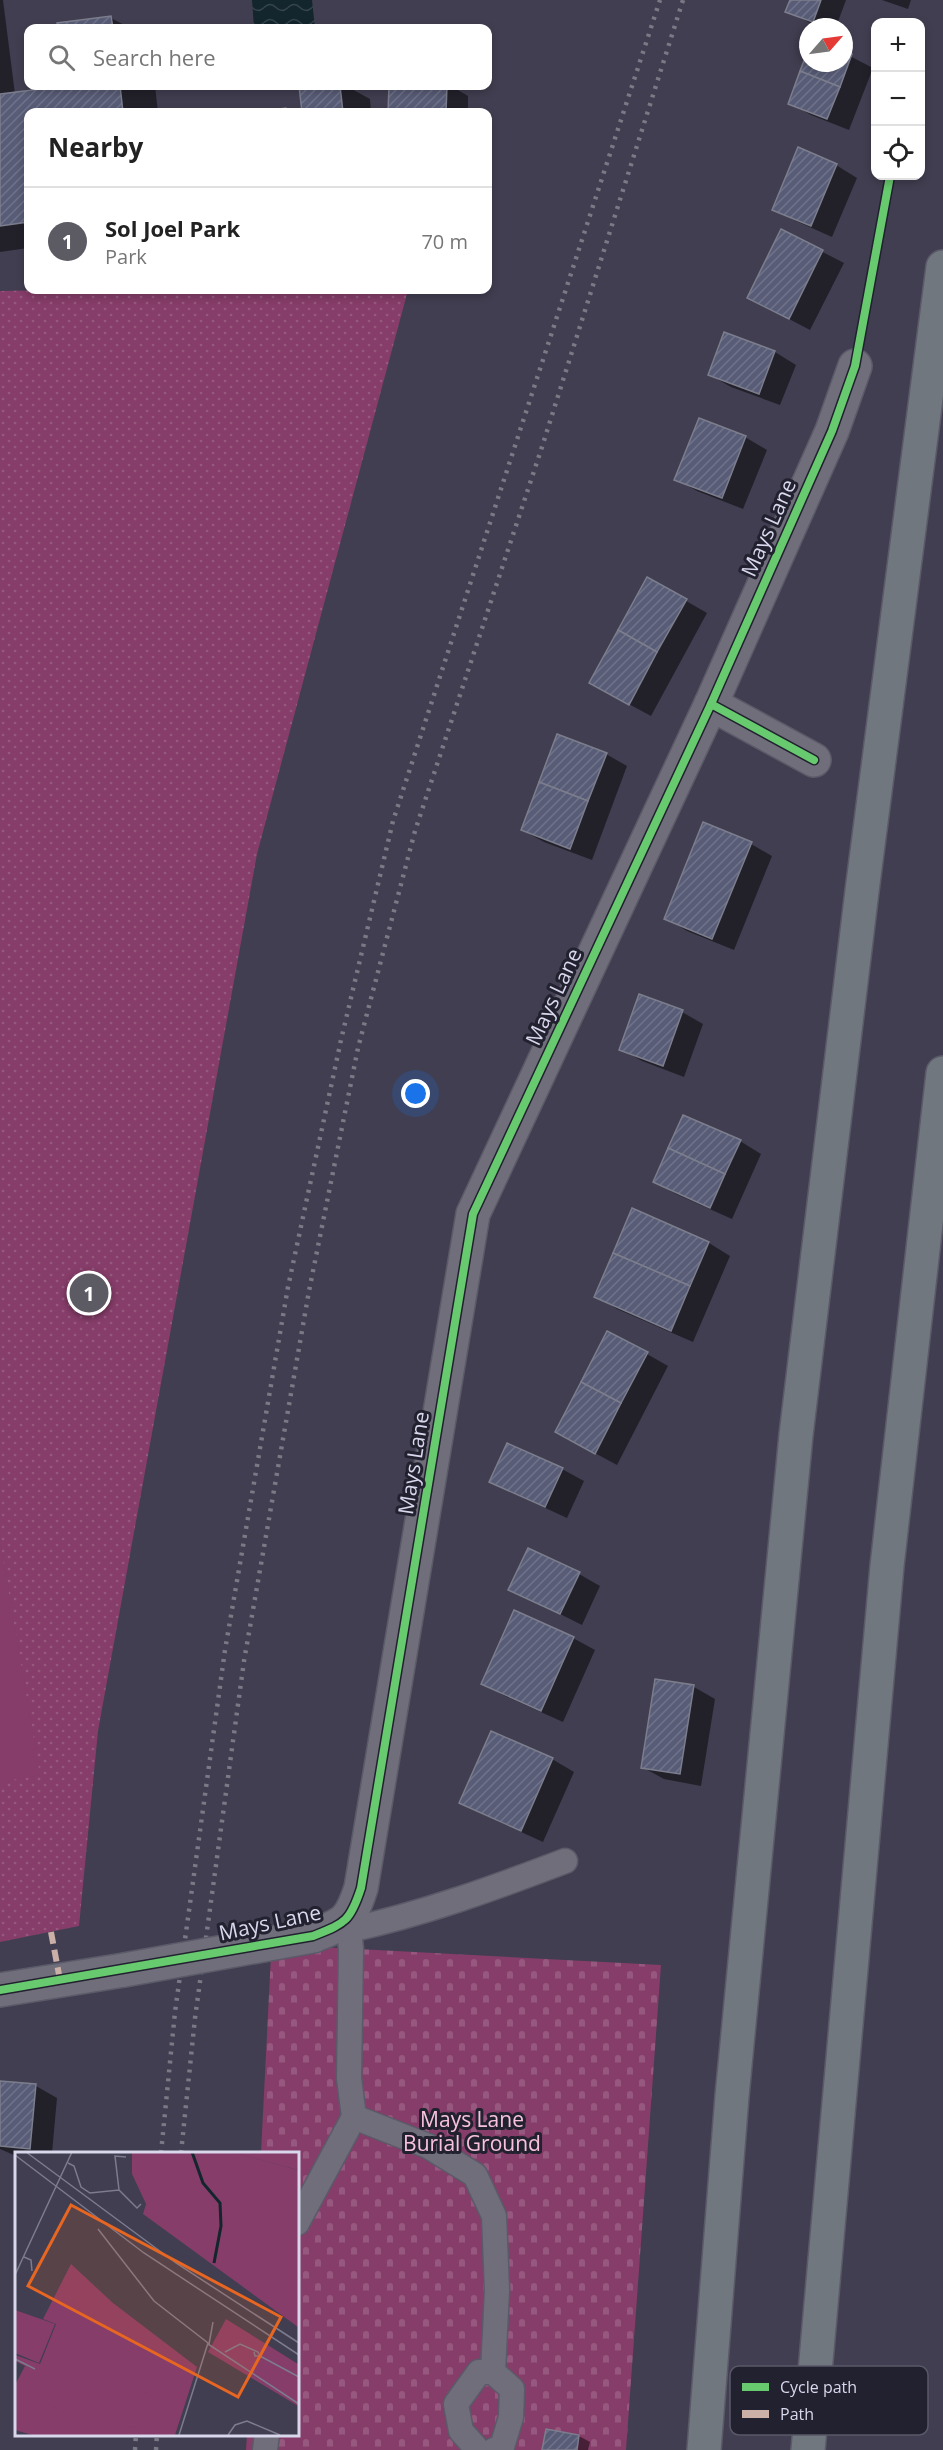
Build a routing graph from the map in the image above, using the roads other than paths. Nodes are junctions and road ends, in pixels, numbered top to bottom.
1 (943, 267) edge
2 (855, 366) dead end
3 (711, 704) junction
4 (814, 760) dead end
5 (943, 1073) edge
6 (565, 1861) dead end
7 (346, 1927) junction
8 (0, 1990) edge
9 (354, 2117) junction
10 (298, 2221) edge
11 (816, 2366) edge
12 (493, 2372) junction
13 (267, 2435) edge
14 (809, 2435) edge
15 (265, 2450) edge
16 (478, 2450) edge
17 (494, 2450) edge
18 (704, 2450) edge
19 (808, 2450) edge

1 - 18 main road
2 - 3 street, Mays Lane
3 - 4 street
3 - 7 street, Mays Lane
5 - 11 main road
6 - 7 lane
7 - 8 street, Mays Lane, bridge
7 - 9 lane
9 - 10 lane
9 - 12 lane
12 - 16 lane
12 - 17 lane
13 - 15 lane
14 - 19 main road

